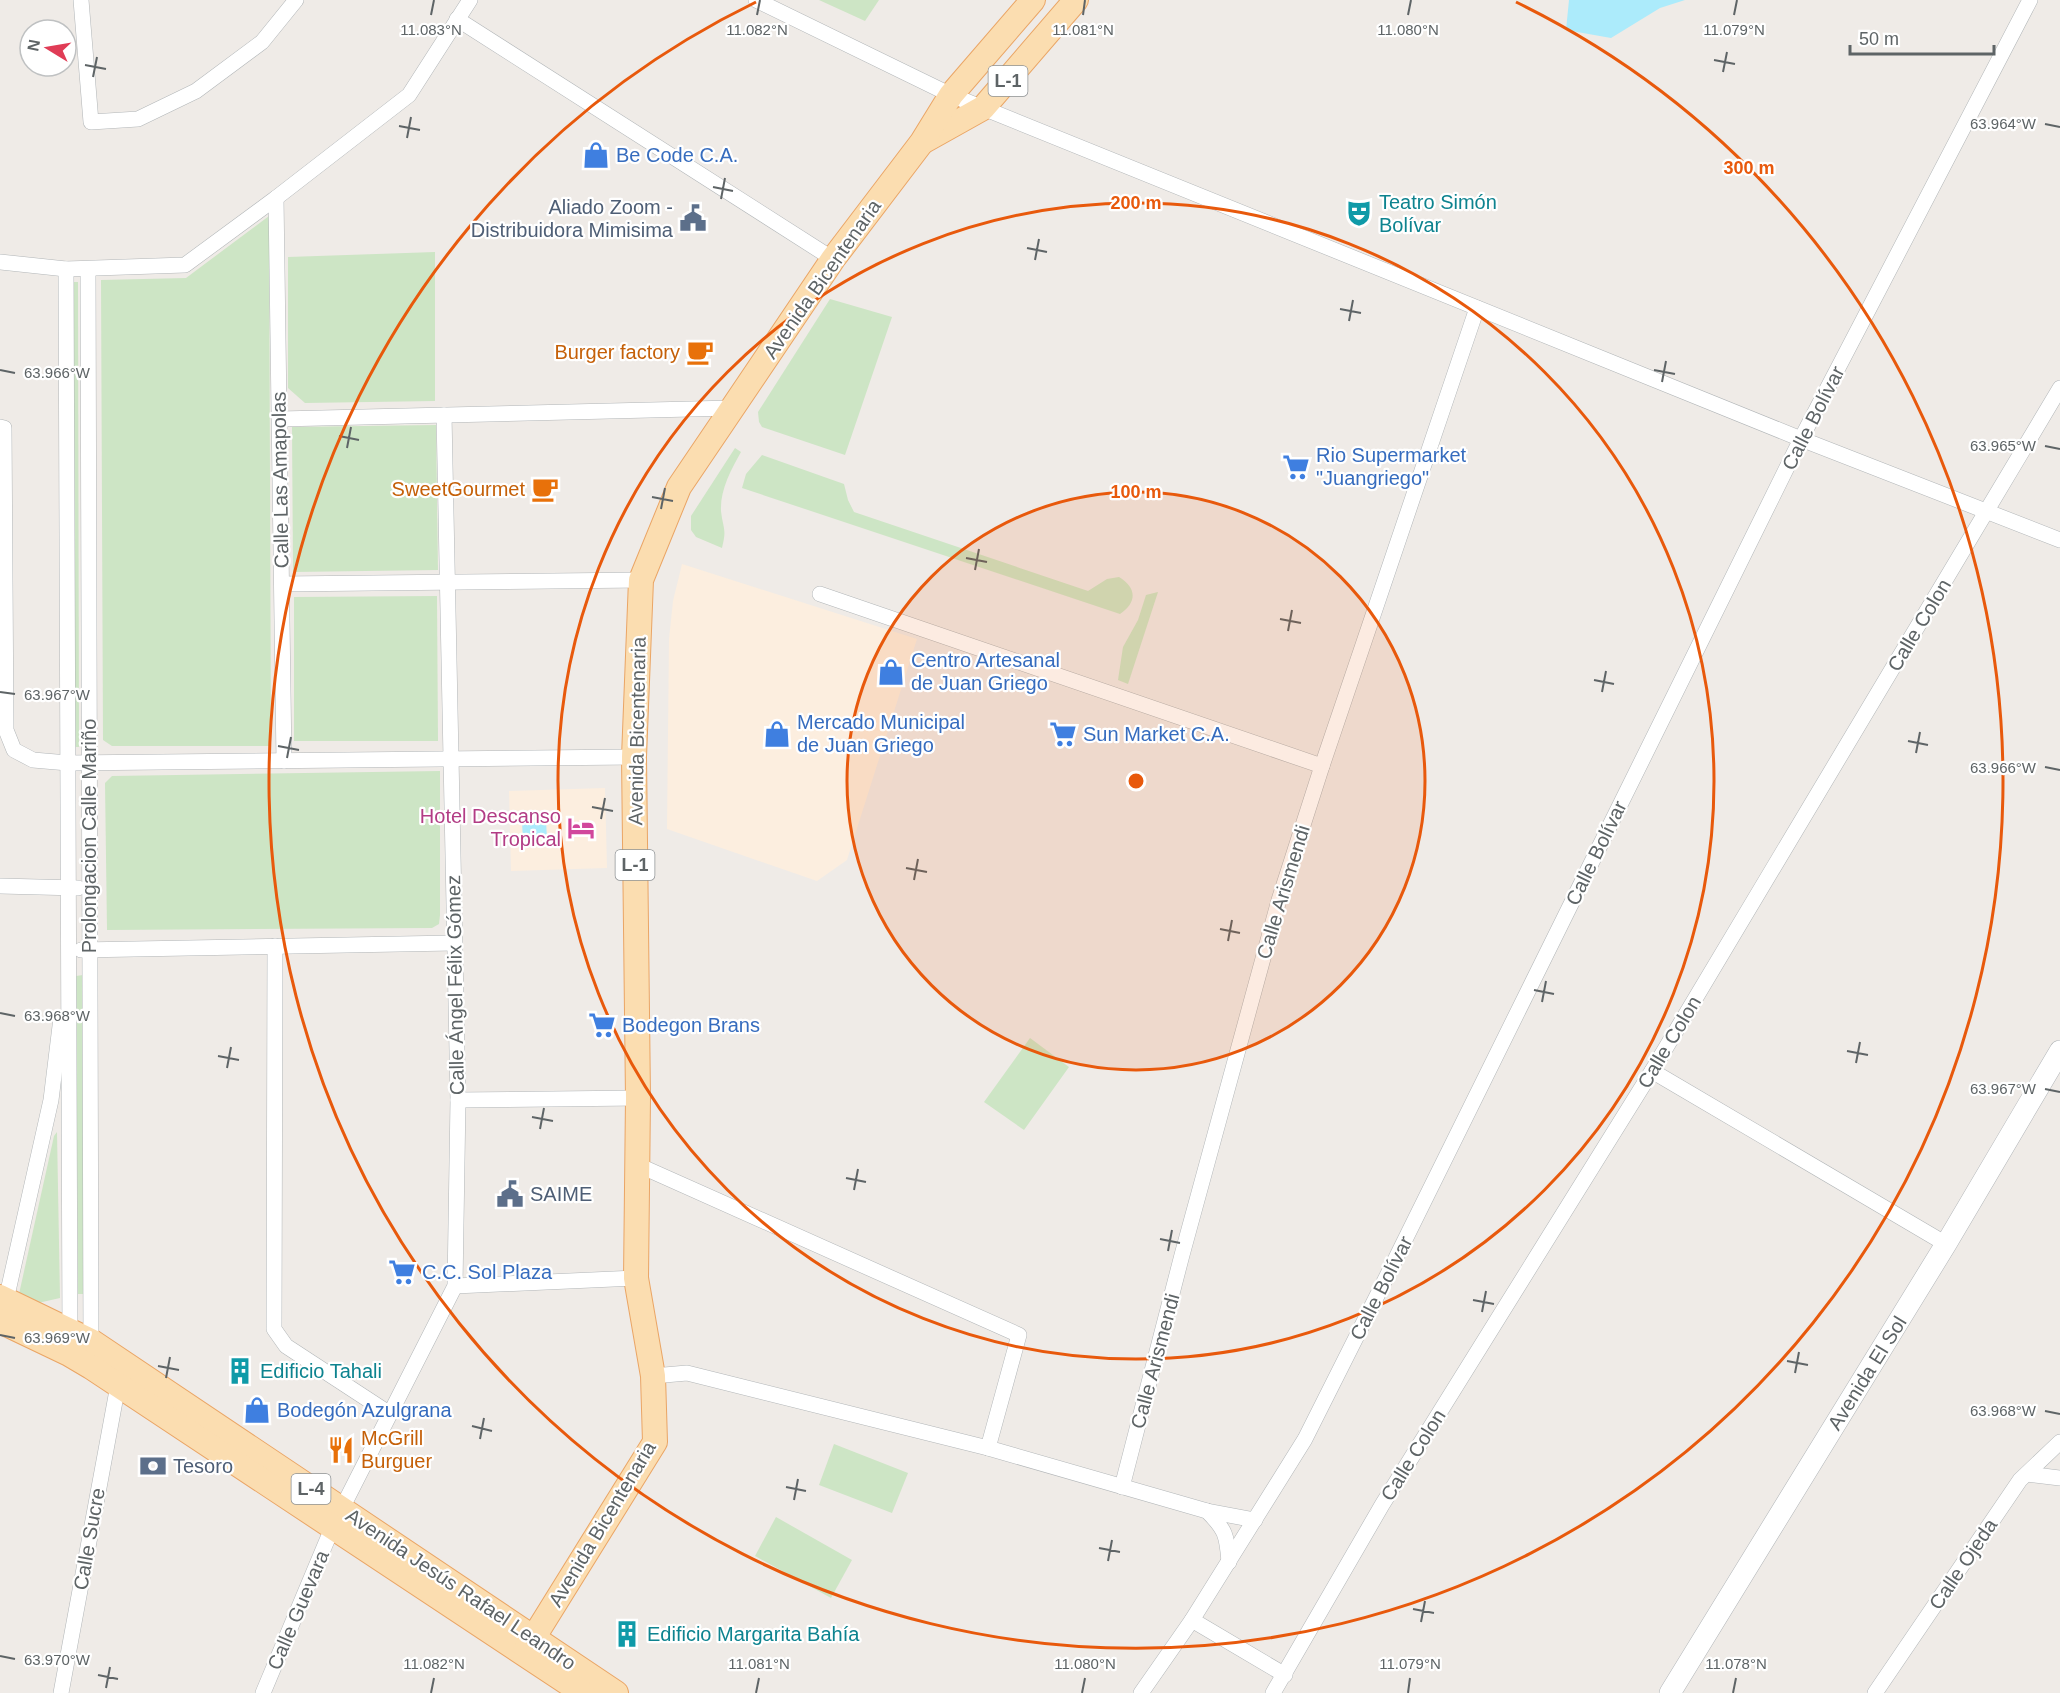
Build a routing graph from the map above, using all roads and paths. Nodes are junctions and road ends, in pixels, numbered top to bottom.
1 (81, 0) edge
2 (296, 0) edge
3 (470, 0) edge
4 (756, 0) edge
5 (1033, 0) edge
6 (1076, 0) edge
7 (2030, 0) edge
8 (457, 20) junction
9 (951, 95) junction
10 (983, 108) junction
11 (922, 142) junction
12 (276, 198) junction
13 (833, 259) junction
14 (0, 262) edge
15 (88, 268) junction
16 (66, 269) junction
17 (1478, 308) junction
18 (2060, 388) edge
19 (732, 408) junction
20 (444, 415) junction
21 (280, 419) junction
22 (0, 427) edge
23 (1801, 439) junction
24 (1987, 512) junction
25 (2060, 540) edge
26 (641, 580) junction
27 (282, 584) junction
28 (447, 584) junction
29 (820, 594) dead end
30 (634, 757) junction
31 (450, 759) junction
32 (284, 761) junction
33 (68, 763) junction
34 (89, 763) junction
35 (1322, 766) junction
36 (0, 886) edge
37 (68, 888) junction
38 (89, 889) junction
39 (453, 943) junction
40 (275, 946) junction
41 (68, 950) junction
42 (90, 950) junction
43 (2060, 1051) edge
44 (1652, 1071) junction
45 (638, 1098) junction
46 (458, 1101) junction
47 (638, 1166) junction
48 (1946, 1244) junction
49 (636, 1278) junction
50 (455, 1286) junction
51 (2, 1306) edge
52 (70, 1329) junction
53 (91, 1341) junction
54 (69, 1354) junction
55 (91, 1367) junction
56 (653, 1376) junction
57 (118, 1385) junction
58 (390, 1414) junction
59 (2060, 1442) edge
60 (987, 1448) junction
61 (2026, 1474) junction
62 (2060, 1478) edge
63 (1122, 1487) junction
64 (1207, 1511) junction
65 (337, 1518) junction
66 (1255, 1520) junction
67 (1229, 1562) junction
68 (1192, 1620) junction
69 (529, 1646) junction
70 (1285, 1675) junction
71 (61, 1693) edge
72 (262, 1693) edge
73 (583, 1693) edge
74 (616, 1693) edge
75 (1141, 1693) edge
76 (1273, 1693) edge
77 (1670, 1693) edge
78 (1875, 1693) edge

1 - 2 street
3 - 8 street
4 - 9 street
5 - 9 main road, Avenida Bicentenaria / L-1
6 - 10 main road, Avenida Bicentenaria / L-1
7 - 23 street, Calle Bolívar
8 - 12 street
8 - 13 street
9 - 10 street
9 - 11 main road, Avenida Bicentenaria / L-1
10 - 11 main road, Avenida Bicentenaria / L-1
10 - 17 street
11 - 13 main road, Avenida Bicentenaria / L-1
12 - 15 street
12 - 21 street, Calle Las Amapolas
13 - 19 main road, Avenida Bicentenaria / L-1
14 - 16 street
15 - 16 street
15 - 34 street, Prolongacion Calle Mariño
16 - 33 street, Prolongacion Calle Mariño
17 - 23 street
17 - 35 street, Calle Arismendi
18 - 24 street, Calle Colon
19 - 20 street
19 - 26 main road, Avenida Bicentenaria / L-1
20 - 21 street
20 - 28 street, Calle Ángel Félix Gómez
21 - 27 street, Calle Las Amapolas
22 - 33 street
23 - 24 street
23 - 66 street, Calle Bolívar
24 - 25 street
24 - 44 street, Calle Colon
26 - 28 street
26 - 30 main road, Avenida Bicentenaria / L-1
27 - 28 street
27 - 32 street, Calle Las Amapolas
28 - 31 street, Calle Ángel Félix Gómez
29 - 35 street
30 - 31 street
30 - 45 main road, Avenida Bicentenaria / L-1
31 - 32 street
31 - 39 street, Calle Ángel Félix Gómez
32 - 34 street
33 - 34 street
33 - 37 street, Prolongacion Calle Mariño
34 - 38 street, Prolongacion Calle Mariño
35 - 63 street, Calle Arismendi
36 - 37 street
37 - 38 street
37 - 41 street, Prolongacion Calle Mariño
38 - 42 street, Prolongacion Calle Mariño
39 - 40 street
39 - 46 street, Calle Ángel Félix Gómez
40 - 42 street
40 - 58 street
41 - 42 street
41 - 51 street
41 - 52 street, Prolongacion Calle Mariño
42 - 53 street, Prolongacion Calle Mariño
43 - 48 street, Avenida El Sol
44 - 48 street
44 - 70 street, Calle Colon
45 - 46 street
45 - 47 main road, Avenida Bicentenaria / L-1
46 - 50 street, Calle Ángel Félix Gómez
47 - 49 main road, Avenida Bicentenaria / L-1
47 - 60 street
48 - 77 street, Avenida El Sol
49 - 50 street
49 - 56 main road, Avenida Bicentenaria / L-1
50 - 58 street, Calle Ángel Félix Gómez
51 - 52 main road, Avenida Jesús Rafael Leandro / L-4
51 - 54 main road, Avenida Jesús Rafael Leandro / L-4
52 - 53 main road, Avenida Jesús Rafael Leandro / L-4
52 - 54 street, Prolongacion Calle Mariño
53 - 55 street, Prolongacion Calle Mariño
53 - 65 main road, Avenida Jesús Rafael Leandro / L-4
54 - 55 main road, Avenida Jesús Rafael Leandro / L-4
55 - 57 main road, Avenida Jesús Rafael Leandro / L-4
56 - 60 street
56 - 69 main road, Avenida Bicentenaria / L-1
57 - 65 main road, Avenida Jesús Rafael Leandro / L-4
57 - 71 street, Calle Sucre
58 - 65 street, Calle Ángel Félix Gómez
59 - 61 street, Calle Ojeda
60 - 63 street
61 - 62 street
61 - 78 street, Calle Ojeda
63 - 64 street
64 - 66 street
64 - 67 street
65 - 69 main road, Avenida Jesús Rafael Leandro / L-4
65 - 72 street, Calle Guevara
66 - 67 street, Calle Bolívar
67 - 68 street, Calle Bolívar
68 - 70 street
68 - 75 street, Calle Bolívar
69 - 73 main road, Avenida Jesús Rafael Leandro / L-4
69 - 74 main road, Avenida Jesús Rafael Leandro / L-4
70 - 76 street, Calle Colon

